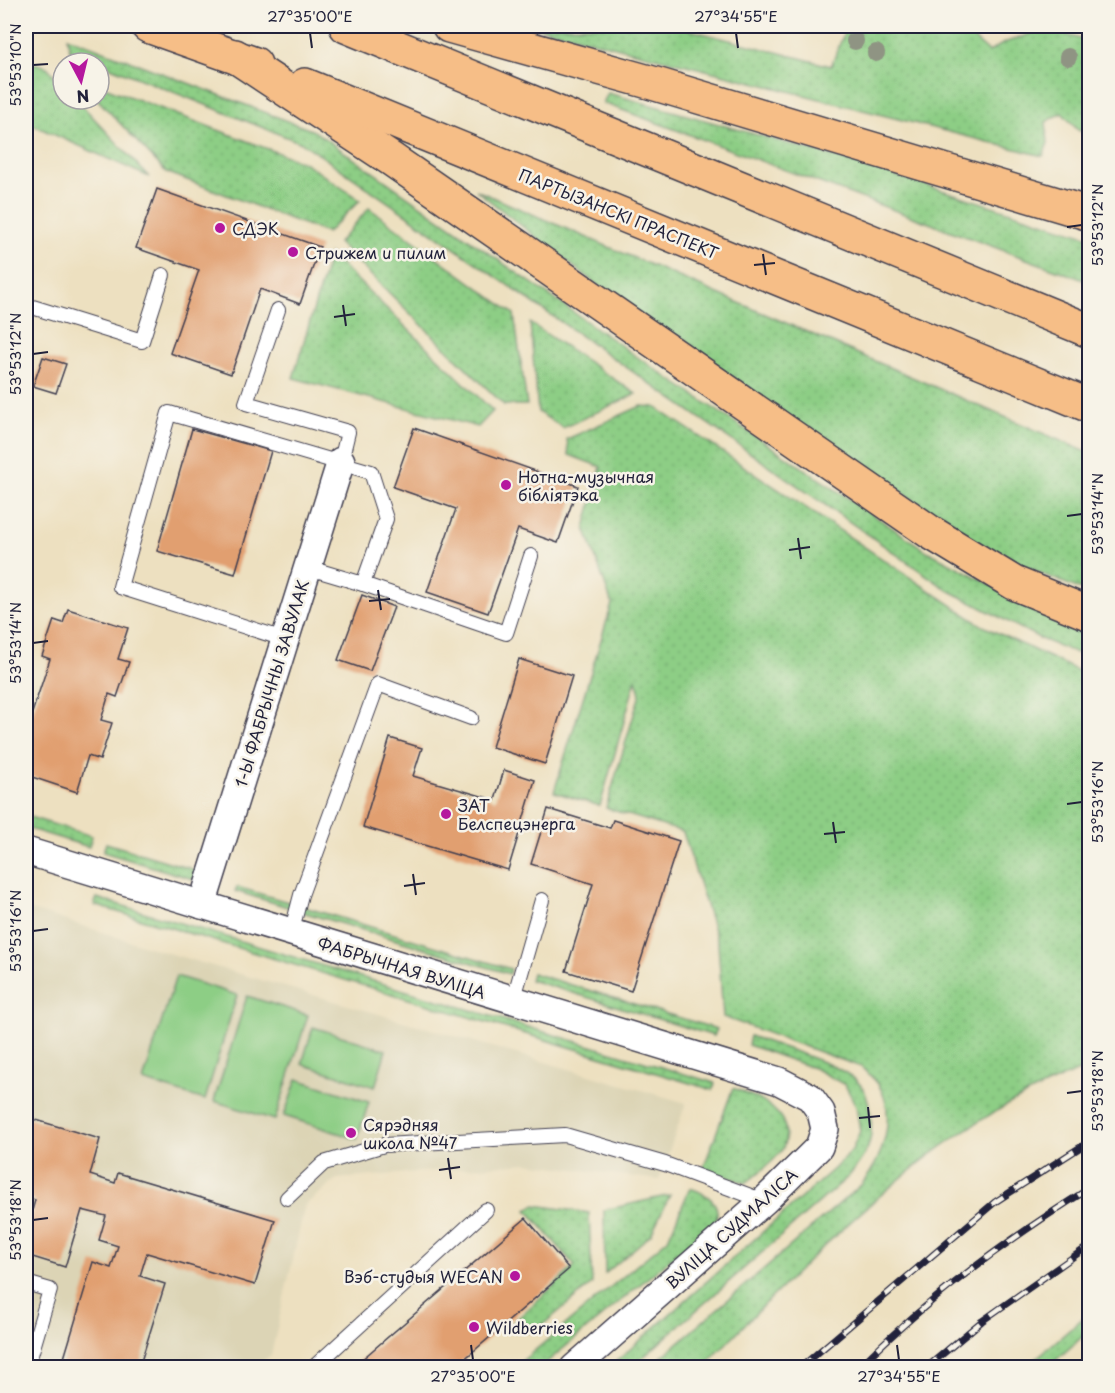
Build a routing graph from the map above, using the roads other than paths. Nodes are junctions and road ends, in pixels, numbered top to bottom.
1 (148, 26) edge
2 (346, 26) edge
3 (449, 26) edge
4 (235, 56) junction
5 (1089, 214) edge
6 (163, 275) dead end
7 (26, 305) edge
8 (278, 310) dead end
9 (1089, 331) edge
10 (1089, 406) edge
11 (341, 461) junction
12 (531, 556) dead end
13 (306, 567) junction
14 (363, 584) junction
15 (1089, 614) edge
16 (284, 639) junction
17 (471, 718) dead end
18 (26, 851) edge
19 (542, 900) dead end
20 (202, 905) junction
21 (291, 933) junction
22 (513, 1001) junction
23 (779, 1081) joint
24 (287, 1198) dead end
25 (764, 1201) junction
26 (486, 1210) dead end
27 (26, 1283) edge
28 (27, 1368) edge
29 (313, 1368) edge
30 (574, 1368) edge

1 - 4 main road, ПАРТЫЗАНСКІ ПРАСПЕКТ
2 - 9 main road
3 - 5 main road
4 - 10 main road, ПАРТЫЗАНСКІ ПРАСПЕКТ
4 - 15 main road
6 - 7 lane
8 - 11 lane
11 - 13 street, 1-Ы ФАБРЫЧНЫ ЗАВУЛАК
11 - 14 lane
11 - 16 lane
12 - 14 lane
13 - 14 lane
13 - 16 street, 1-Ы ФАБРЫЧНЫ ЗАВУЛАК
16 - 20 street, 1-Ы ФАБРЫЧНЫ ЗАВУЛАК
17 - 21 lane
18 - 20 street, ФАБРЫЧНАЯ ВУЛІЦА
19 - 22 lane
20 - 21 street, ФАБРЫЧНАЯ ВУЛІЦА
21 - 22 street, ФАБРЫЧНАЯ ВУЛІЦА
22 - 23 street, ФАБРЫЧНАЯ ВУЛІЦА
23 - 25 street, ВУЛІЦА СУДМАЛІСА
24 - 25 lane
25 - 30 street, ВУЛІЦА СУДМАЛІСА
26 - 29 lane
27 - 28 lane

